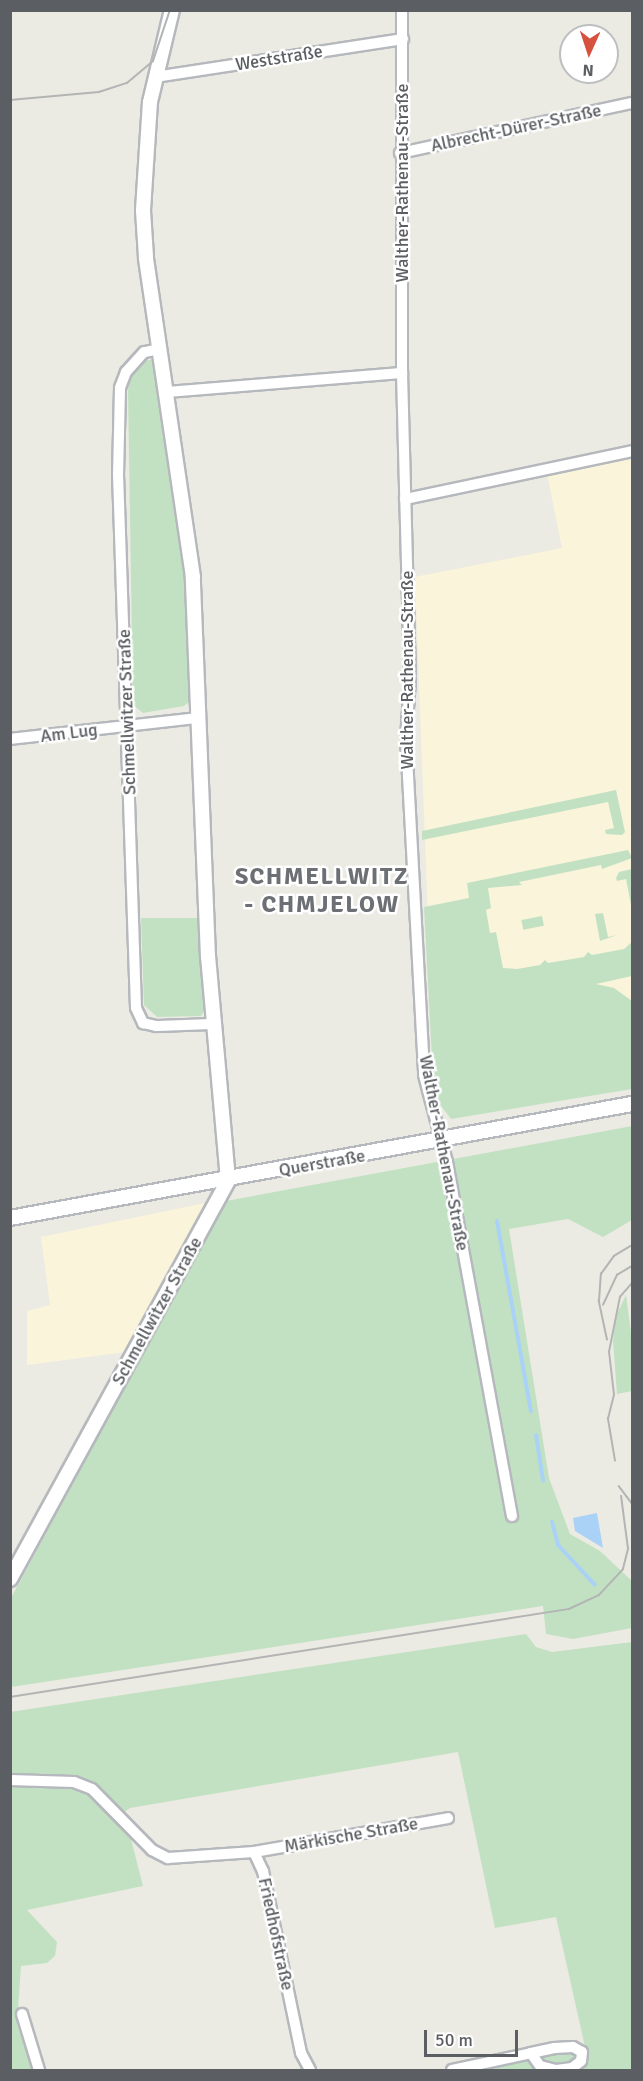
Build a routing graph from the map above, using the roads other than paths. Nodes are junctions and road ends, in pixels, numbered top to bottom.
1 (172, 10) edge
2 (402, 10) edge
3 (403, 39) junction
4 (155, 77) junction
5 (633, 103) edge
6 (400, 153) junction
7 (160, 349) junction
8 (402, 373) junction
9 (166, 392) junction
10 (633, 452) edge
11 (405, 499) junction
12 (198, 718) junction
13 (128, 723) junction
14 (10, 739) edge
15 (213, 1024) junction
16 (633, 1104) edge
17 (441, 1141) junction
18 (228, 1180) junction
19 (10, 1218) edge
20 (512, 1516) dead end
21 (10, 1579) edge
22 (10, 1780) edge
23 (448, 1818) dead end
24 (254, 1852) junction
25 (22, 2014) dead end
26 (531, 2053) dead end
27 (39, 2070) edge
28 (310, 2070) edge
29 (452, 2070) edge

1 - 4 street
2 - 3 street, Walther-Rathenau-Straße
3 - 4 street, Weststraße
3 - 6 street, Walther-Rathenau-Straße
4 - 7 street
5 - 6 street, Albrecht-Dürer-Straße
6 - 8 street, Walther-Rathenau-Straße
7 - 9 street
7 - 13 street, Schmellwitzer Straße
8 - 9 street
8 - 11 street, Walther-Rathenau-Straße
9 - 12 street
10 - 11 street
11 - 17 street, Walther-Rathenau-Straße
12 - 13 street, Am Lug
12 - 15 street
13 - 14 street, Am Lug
13 - 15 street, Schmellwitzer Straße
15 - 18 street
16 - 17 street, Querstraße
17 - 18 street, Querstraße
17 - 20 street, Walther-Rathenau-Straße
18 - 19 street, Querstraße
18 - 21 street, Schmellwitzer Straße
22 - 24 street
23 - 24 street, Märkische Straße
24 - 28 street, Friedhofstraße
25 - 27 street
26 - 29 street

